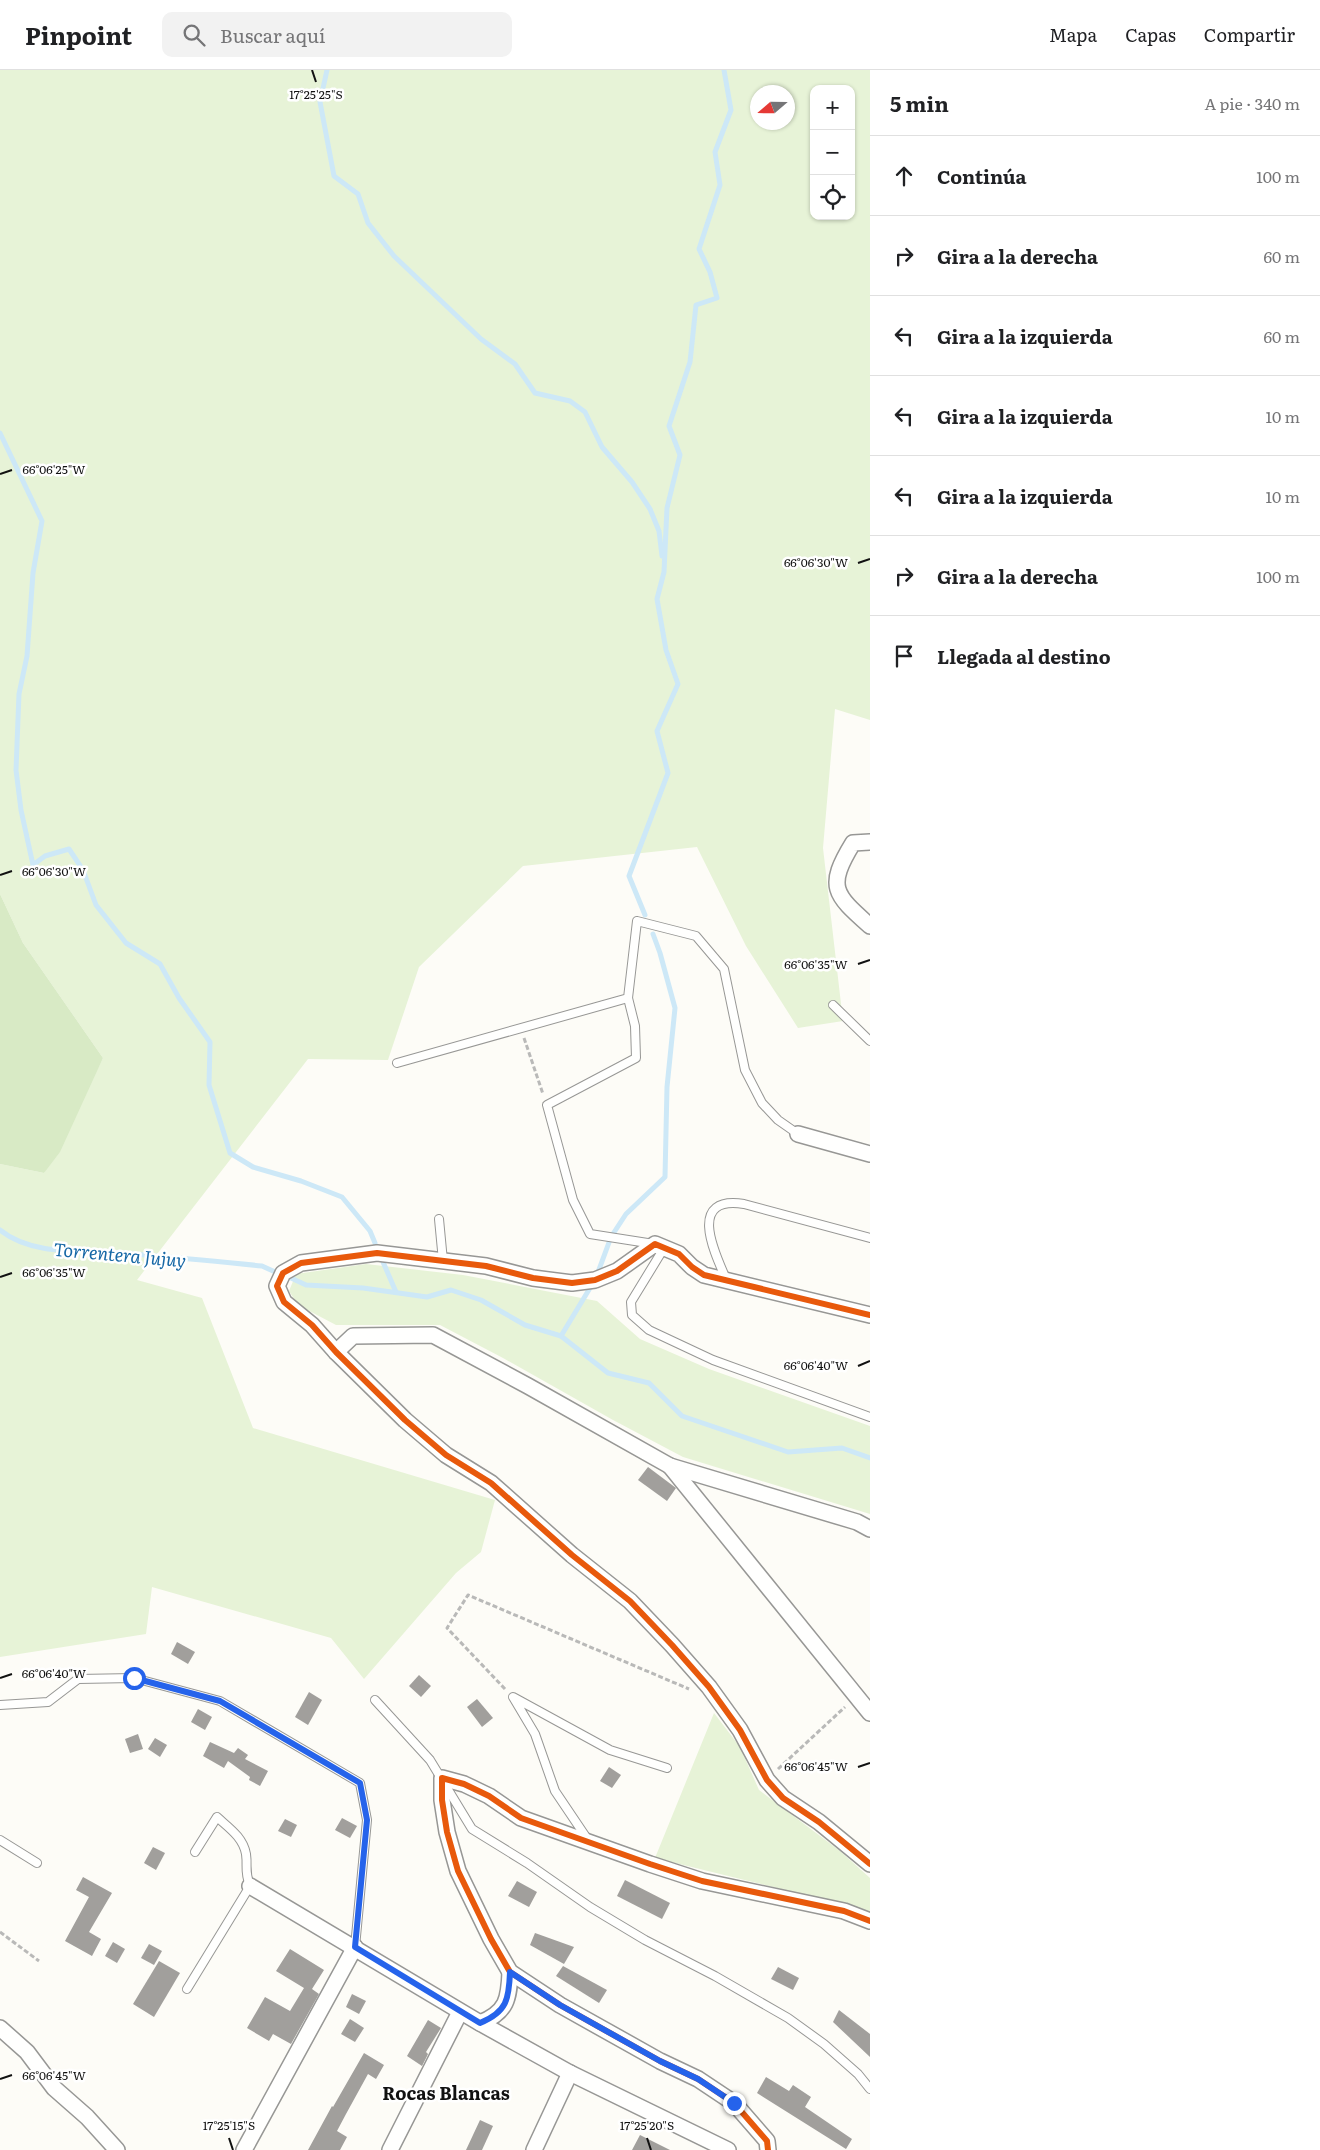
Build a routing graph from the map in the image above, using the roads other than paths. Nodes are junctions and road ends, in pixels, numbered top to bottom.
1 (870, 842) edge
2 (870, 926) edge
3 (628, 998) junction
4 (833, 1005) dead end
5 (870, 1041) edge
6 (397, 1063) dead end
7 (798, 1134) joint
8 (870, 1154) edge
9 (439, 1219) dead end
10 (870, 1238) edge
11 (659, 1246) junction
12 (443, 1261) junction
13 (727, 1281) junction
14 (870, 1315) edge
15 (336, 1352) junction
16 (870, 1417) edge
17 (670, 1466) junction
18 (870, 1529) edge
19 (376, 1700) dead end
20 (0, 1705) edge
21 (870, 1713) edge
22 (667, 1768) dead end
23 (442, 1778) junction
24 (0, 1840) edge
25 (589, 1842) junction
26 (195, 1852) dead end
27 (37, 1863) dead end
28 (870, 1864) edge
29 (250, 1886) junction
30 (870, 1921) edge
31 (355, 1947) junction
32 (510, 1972) junction
33 (187, 1989) dead end
34 (460, 2012) junction
35 (480, 2023) junction
36 (0, 2028) edge
37 (570, 2073) junction
38 (870, 2089) edge
39 (117, 2150) edge
40 (244, 2150) edge
41 (390, 2150) edge
42 (534, 2150) edge
43 (728, 2150) edge
44 (768, 2150) edge

1 - 2 street
3 - 6 lane
3 - 7 lane
3 - 11 lane
4 - 5 lane
7 - 8 street
9 - 12 lane
10 - 13 lane
11 - 12 street
11 - 13 street
11 - 16 lane
12 - 15 street
13 - 14 street
15 - 17 street
15 - 28 street
17 - 18 street
17 - 21 street
19 - 23 lane
20 - 31 lane
22 - 25 lane
23 - 25 street
23 - 32 street
23 - 38 lane
24 - 27 lane
25 - 30 street
26 - 29 lane
29 - 31 street
29 - 33 lane
31 - 34 street
31 - 40 street
32 - 35 street
32 - 44 street
34 - 35 street
34 - 41 street
35 - 37 street
36 - 39 street
37 - 42 street
37 - 43 street

